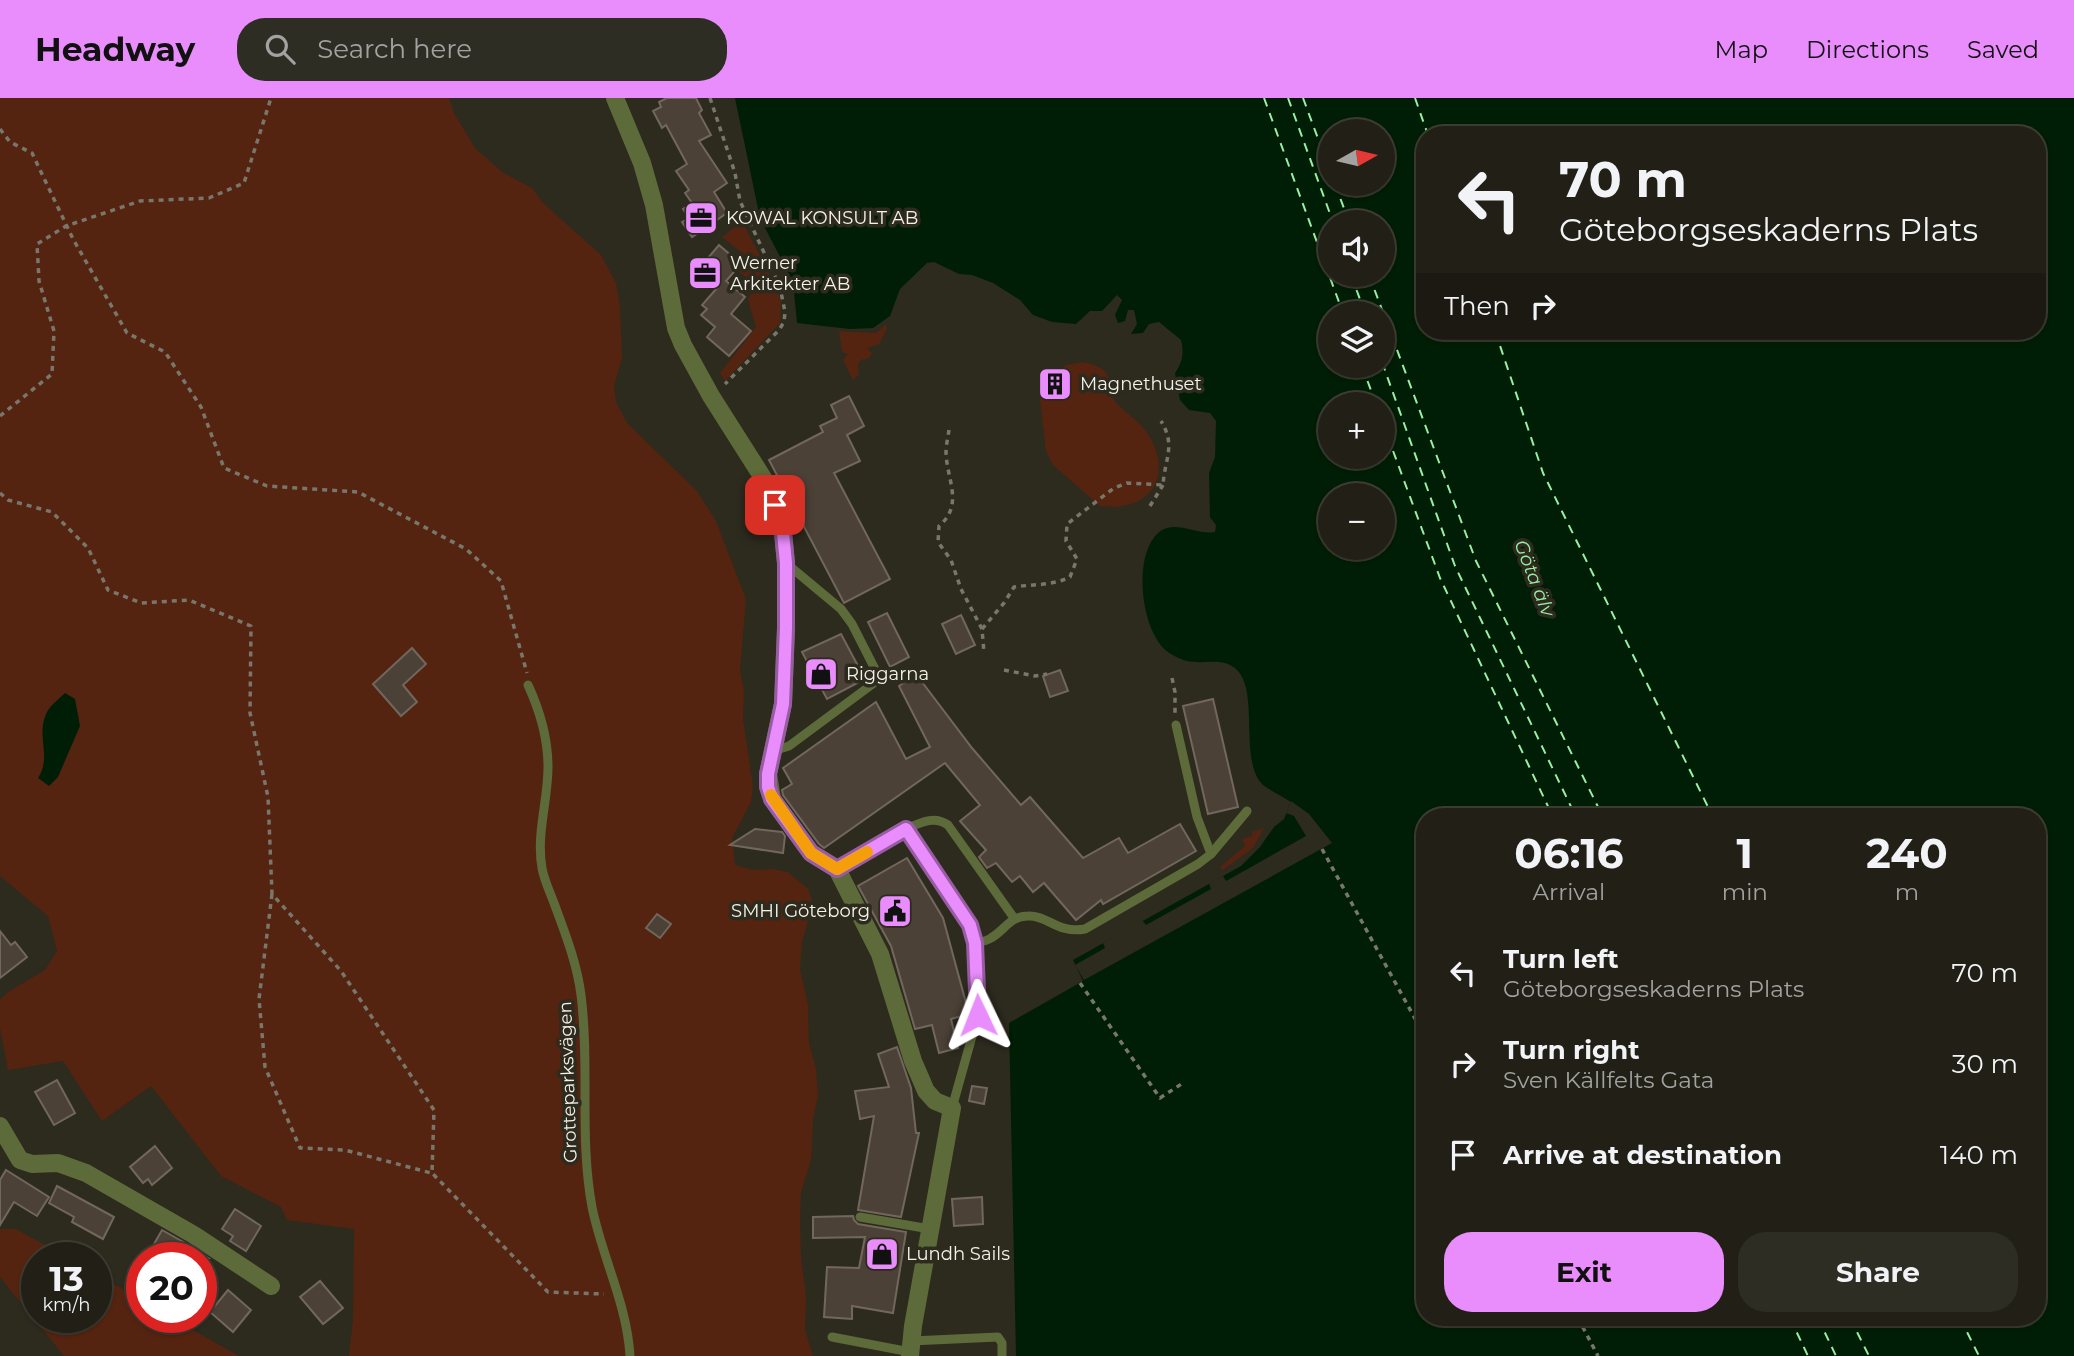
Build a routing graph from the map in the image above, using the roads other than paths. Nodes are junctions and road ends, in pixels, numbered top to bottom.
1 (615, 98) edge
2 (786, 563) junction
3 (528, 685) road end
4 (1176, 725) road end
5 (773, 751) junction
6 (1247, 811) dead end
7 (906, 829) junction
8 (1211, 854) junction
9 (837, 869) junction
10 (1014, 918) junction
11 (975, 943) junction
12 (952, 1108) junction
13 (0, 1126) edge
14 (860, 1217) dead end
15 (930, 1229) junction
16 (271, 1286) dead end
17 (832, 1337) dead end
18 (911, 1350) edge
19 (630, 1356) edge
20 (1002, 1356) edge

1 - 2 street
2 - 5 street
2 - 5 lane
3 - 19 lane, Grotteparksvägen
4 - 8 lane
5 - 9 street
6 - 8 lane
7 - 9 lane
7 - 10 lane
7 - 11 lane
8 - 10 lane
9 - 12 street
10 - 11 lane
11 - 12 lane
12 - 15 street
13 - 16 street
14 - 15 lane
15 - 18 street
17 - 18 lane
18 - 20 lane

